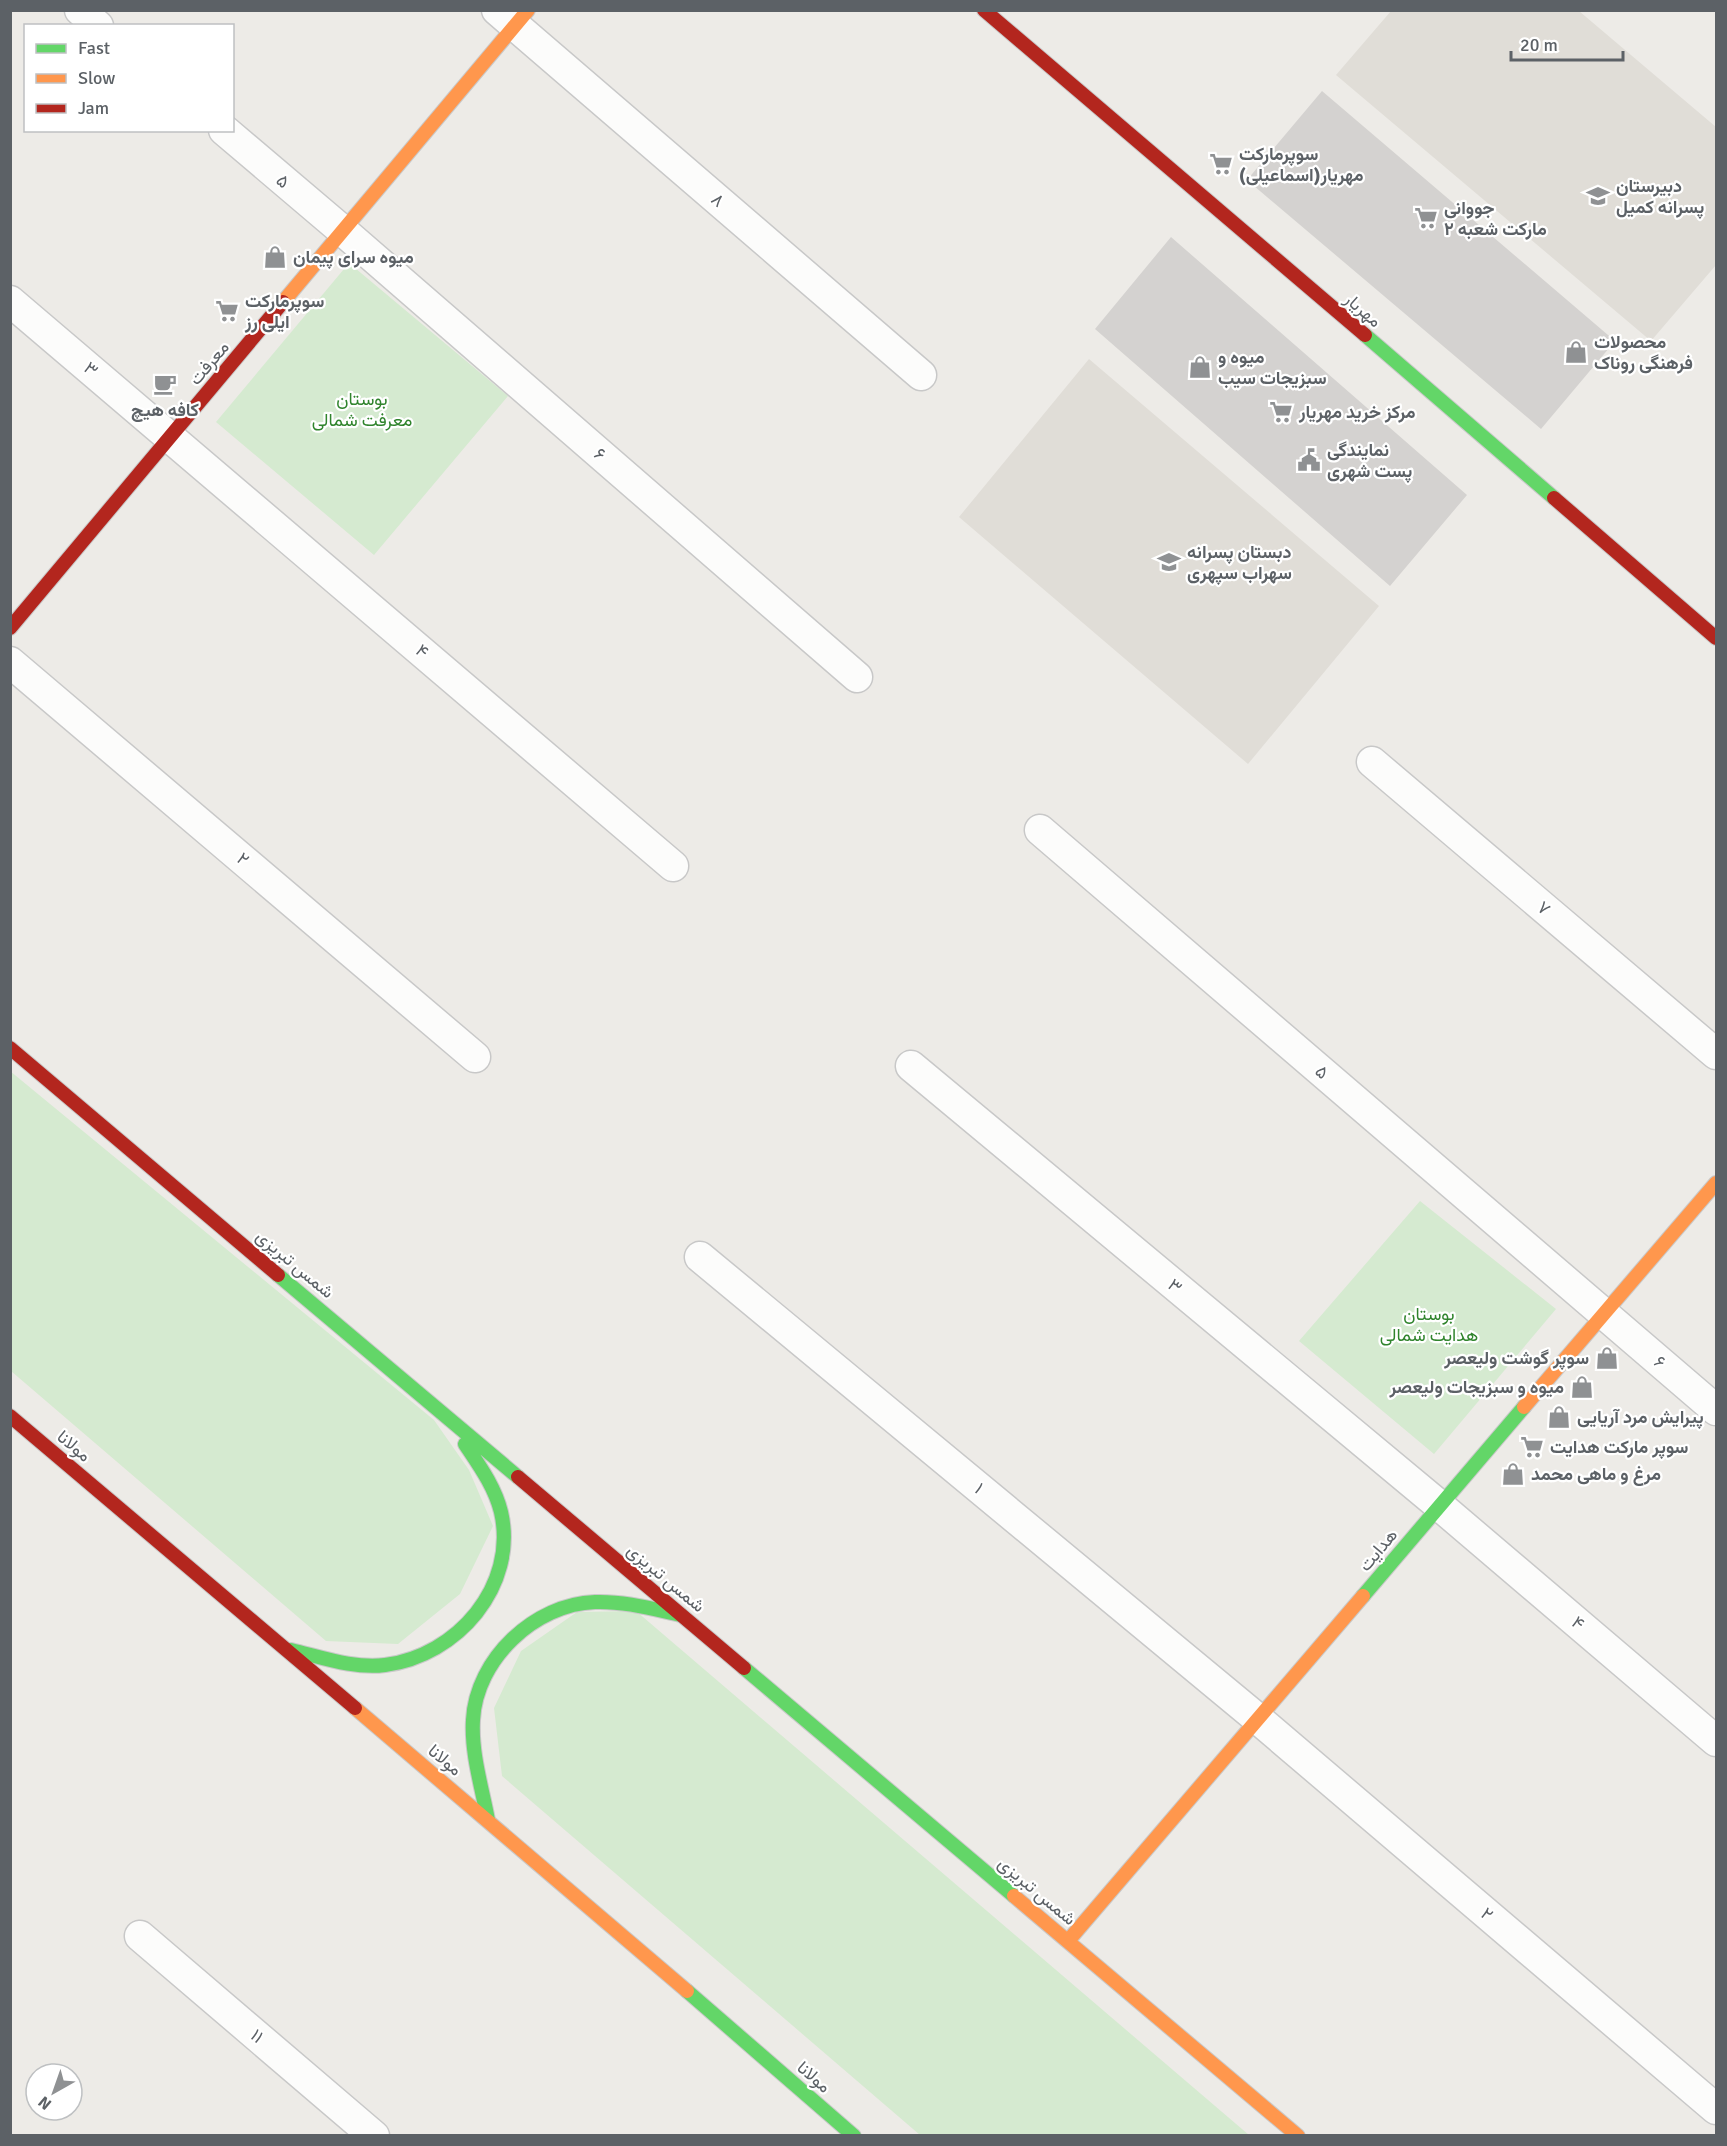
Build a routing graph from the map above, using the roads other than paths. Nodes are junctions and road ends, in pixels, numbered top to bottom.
1 (80, 10) edge
2 (984, 10) edge
3 (513, 16) edge
4 (96, 24) edge
5 (226, 132) edge
6 (343, 231) junction
7 (10, 301) edge
8 (921, 375) dead end
9 (171, 437) junction
10 (10, 628) edge
11 (1716, 638) edge
12 (10, 662) edge
13 (857, 677) dead end
14 (1372, 762) dead end
15 (1040, 830) dead end
16 (674, 866) dead end
17 (10, 1048) edge
18 (1716, 1054) edge
19 (475, 1057) dead end
20 (911, 1066) dead end
21 (1716, 1182) edge
22 (700, 1257) dead end
23 (1604, 1314) junction
24 (1716, 1410) edge
25 (444, 1413) junction
26 (10, 1416) edge
27 (1440, 1506) junction
28 (683, 1615) junction
29 (286, 1648) junction
30 (1258, 1719) junction
31 (1716, 1741) edge
32 (488, 1820) junction
33 (140, 1936) dead end
34 (1068, 1941) junction
35 (1716, 2109) edge
36 (374, 2136) edge
37 (854, 2136) edge
38 (1298, 2136) edge

1 - 4 street
2 - 11 street, مهریار
3 - 6 street, معرفت
3 - 8 street, ۸
5 - 6 street, ۵
6 - 9 street, معرفت
6 - 13 street, ۶
7 - 9 street, ۳
9 - 10 street, معرفت
9 - 16 street, ۴
12 - 19 street, ۲
14 - 18 street, ۷
15 - 23 street, ۵
17 - 25 street, شمس تبریزی
20 - 27 street, ۳
21 - 23 street, هدایت
22 - 30 street, ۱
23 - 24 street, ۶
23 - 27 street, هدایت
25 - 28 street, شمس تبریزی
25 - 29 street
26 - 29 street, مولانا
27 - 30 street, هدایت
27 - 31 street, ۴
28 - 32 street
28 - 34 street, شمس تبریزی
29 - 32 street, مولانا
30 - 34 street, هدایت
30 - 35 street, ۲
32 - 37 street, مولانا
33 - 36 street, ۱۱
34 - 38 street, شمس تبریزی

